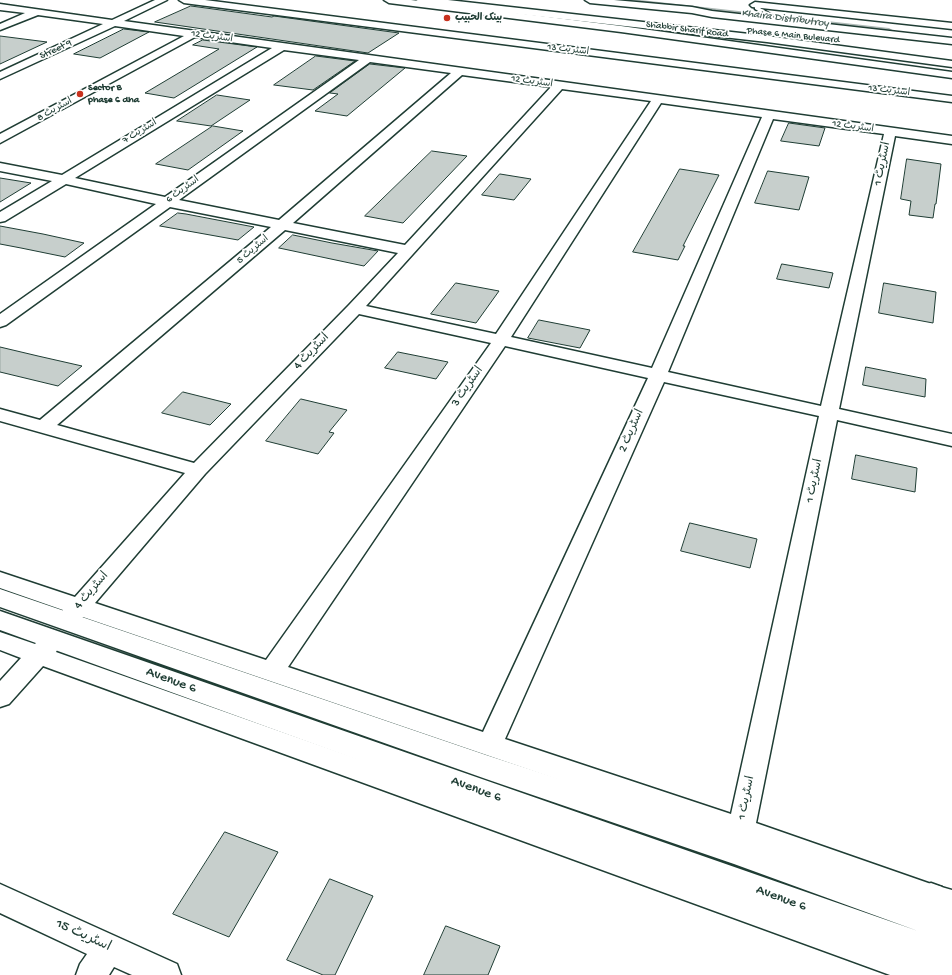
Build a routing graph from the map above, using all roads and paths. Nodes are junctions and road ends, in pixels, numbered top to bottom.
1 (162, 0) edge
2 (184, 0) edge
3 (388, 0) edge
4 (421, 0) edge
5 (467, 0) edge
6 (590, 0) edge
7 (778, 0) edge
8 (0, 2) edge
9 (758, 5) joint
10 (0, 7) edge
11 (786, 8) junction
12 (37, 12) junction
13 (545, 14) junction
14 (770, 16) dead end
15 (117, 21) junction
16 (952, 26) edge
17 (0, 27) edge
18 (772, 33) junction
19 (194, 34) junction
20 (952, 41) edge
21 (764, 43) junction
22 (281, 47) junction
23 (919, 49) dead end
24 (952, 57) edge
25 (367, 59) junction
26 (952, 64) edge
27 (952, 68) edge
28 (459, 72) junction
29 (952, 72) edge
30 (0, 76) edge
31 (952, 76) edge
32 (558, 86) junction
33 (658, 99) junction
34 (952, 99) edge
35 (769, 115) junction
36 (890, 132) junction
37 (0, 139) edge
38 (952, 140) edge
39 (0, 167) edge
40 (64, 179) junction
41 (167, 202) junction
42 (0, 218) edge
43 (282, 225) junction
44 (407, 250) junction
45 (355, 308) junction
46 (0, 322) edge
47 (501, 340) junction
48 (658, 375) junction
49 (829, 412) junction
50 (0, 415) edge
51 (44, 426) junction
52 (952, 440) edge
53 (198, 470) junction
54 (0, 580) edge
55 (0, 598) edge
56 (0, 620) edge
57 (60, 630) junction
58 (0, 640) edge
59 (272, 671) junction
60 (0, 697) edge
61 (490, 745) junction
62 (741, 830) junction
63 (0, 898) edge
64 (941, 912) edge
65 (109, 948) junction
66 (937, 965) edge
67 (91, 975) edge
68 (166, 975) edge

1 - 15 street, Street 9
2 - 34 street, اسٹریٹ 13
3 - 31 street
4 - 13 main road, Shabbir Sharif Road
5 - 18 main road, Phase 6 Main Bulevard
6 - 20 street
7 - 11 street
8 - 15 street
9 - 11 street
9 - 14 lane
10 - 12 street
11 - 16 street
12 - 15 street
12 - 17 street
13 - 21 main road
13 - 26 main road, Shabbir Sharif Road
15 - 19 street, اسٹریٹ 12
15 - 30 street, Street 9
18 - 23 main road, Phase 6 Main Bulevard
18 - 24 main road
19 - 22 street, اسٹریٹ 12
19 - 37 street, اسٹریٹ 8
21 - 27 main road
21 - 29 main road
22 - 25 street, اسٹریٹ 12
22 - 40 street, اسٹریٹ 7
25 - 28 street, اسٹریٹ 12
25 - 41 street, اسٹریٹ 6
28 - 32 street, اسٹریٹ 12
28 - 43 street, اسٹریٹ 5
32 - 33 street, اسٹریٹ 12
32 - 44 street, اسٹریٹ 4
33 - 35 street, اسٹریٹ 12
33 - 47 street, اسٹریٹ 3
35 - 36 street, اسٹریٹ 12
35 - 48 street, اسٹریٹ 2
36 - 38 street, اسٹریٹ 12
36 - 49 street, اسٹریٹ 1
39 - 40 street
40 - 41 street
40 - 42 street, اسٹریٹ 7
41 - 43 street
41 - 46 street, اسٹریٹ 6
43 - 44 street
43 - 51 street, اسٹریٹ 5
44 - 45 street, اسٹریٹ 4
45 - 47 street
45 - 53 street, اسٹریٹ 4
47 - 48 street
47 - 59 street, اسٹریٹ 3
48 - 49 street
48 - 61 street, اسٹریٹ 2
49 - 52 street
49 - 62 street, اسٹریٹ 1
50 - 51 street
51 - 53 street
53 - 57 street, اسٹریٹ 4
54 - 57 street
55 - 57 main road, Avenue 6
56 - 57 main road, Avenue 6
57 - 58 street
57 - 59 street
57 - 60 street, اسٹریٹ 4
57 - 64 main road, Avenue 6
57 - 66 main road, Avenue 6
59 - 61 street
61 - 62 street
62 - 64 street
63 - 65 street, اسٹریٹ 15
65 - 67 street
65 - 68 street, اسٹریٹ 15

